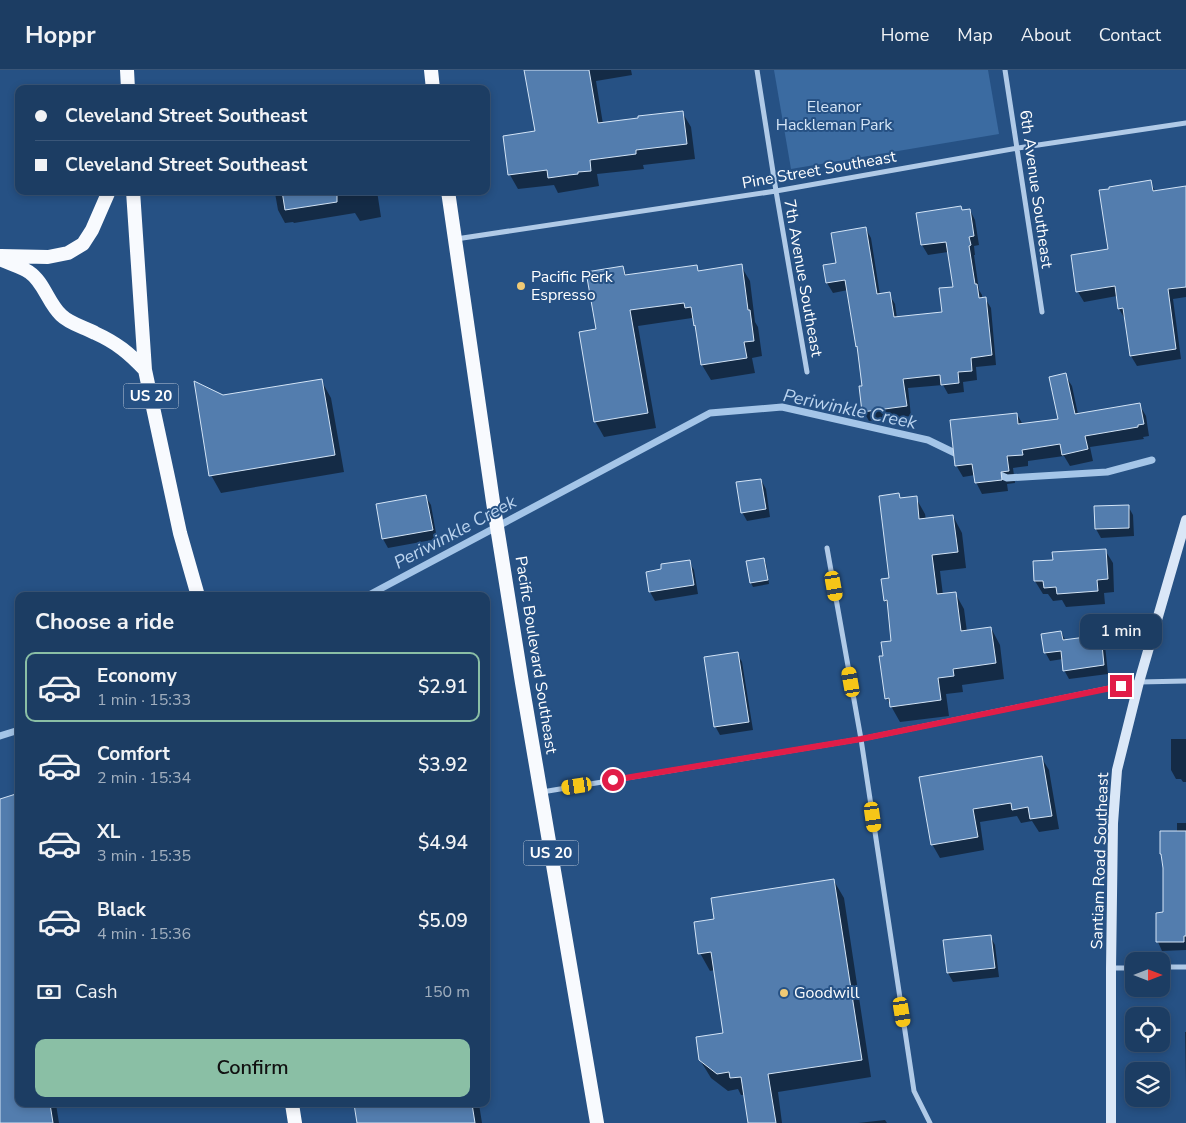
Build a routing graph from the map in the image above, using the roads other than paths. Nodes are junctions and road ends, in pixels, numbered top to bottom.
1 (127, 70) edge
2 (431, 70) edge
3 (757, 70) edge
4 (1005, 70) edge
5 (128, 85) edge
6 (433, 85) edge
7 (1186, 123) edge
8 (1018, 148) junction
9 (776, 191) junction
10 (106, 195) edge
11 (133, 195) edge
12 (449, 195) edge
13 (455, 239) junction
14 (0, 258) edge
15 (1042, 312) dead end
16 (145, 370) junction
17 (807, 372) dead end
18 (1186, 520) edge
19 (827, 548) dead end
20 (197, 592) edge
21 (1186, 681) edge
22 (1139, 682) junction
23 (861, 739) junction
24 (541, 792) junction
25 (1170, 967) edge
26 (1186, 967) edge
27 (1111, 968) junction
28 (1125, 968) edge
29 (293, 1107) edge
30 (296, 1123) edge
31 (597, 1123) edge
32 (930, 1123) edge
33 (1111, 1123) edge

1 - 5 highway
2 - 6 highway
3 - 9 street, 7th Avenue Southeast
4 - 8 street, 6th Avenue Southeast
7 - 8 street, Pine Street Southeast
8 - 9 street, Pine Street Southeast
8 - 15 street, 6th Avenue Southeast
9 - 13 street, Pine Street Southeast
9 - 17 street, 7th Avenue Southeast
10 - 14 highway
11 - 16 highway, US 20
12 - 13 highway, Pacific Boulevard Southeast / US 20
13 - 24 highway, Pacific Boulevard Southeast / US 20
14 - 16 highway
16 - 20 highway, US 20
18 - 22 main road, Santiam Road Southeast
19 - 23 street
21 - 22 street
22 - 23 street
22 - 27 main road, Santiam Road Southeast
23 - 24 street
23 - 32 street
24 - 31 highway, Pacific Boulevard Southeast / US 20
25 - 26 street
27 - 28 street
27 - 33 main road, Santiam Road Southeast
29 - 30 highway

